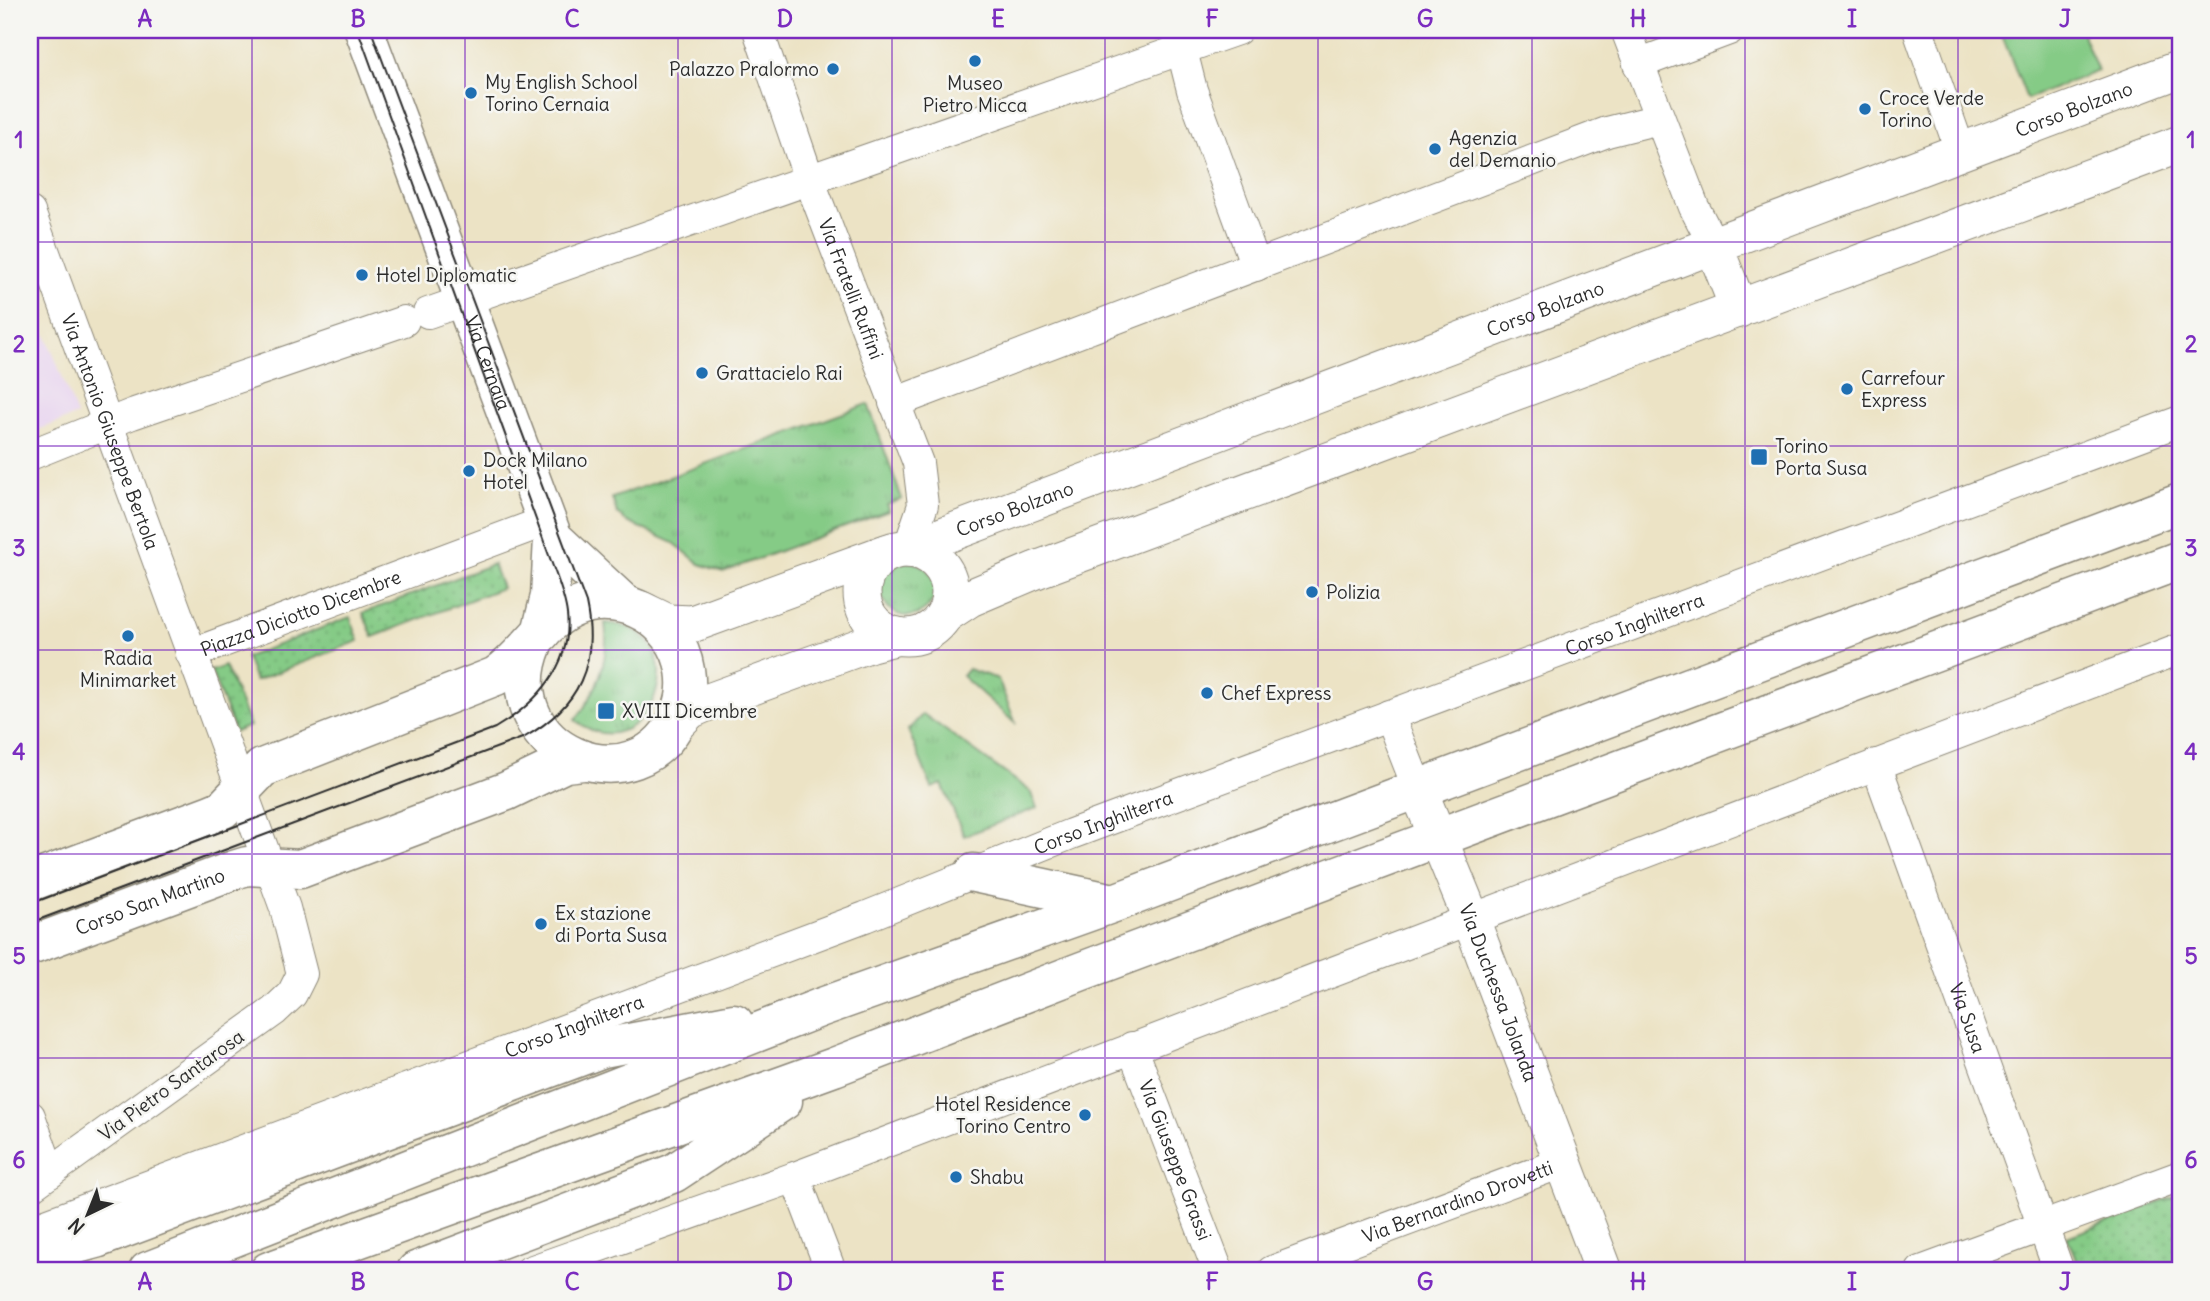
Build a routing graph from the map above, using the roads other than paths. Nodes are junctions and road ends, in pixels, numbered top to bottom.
1 (364, 30) edge
2 (758, 30) edge
3 (1237, 30) edge
4 (1626, 30) edge
5 (1729, 30) edge
6 (1918, 30) edge
7 (1179, 39) edge
8 (1639, 64) junction
9 (2180, 69) edge
10 (1659, 119) junction
11 (2180, 144) edge
12 (1960, 150) junction
13 (810, 179) junction
14 (30, 212) edge
15 (1714, 246) junction
16 (1256, 266) junction
17 (464, 300) junction
18 (1739, 309) junction
19 (894, 403) junction
20 (2180, 421) edge
21 (110, 424) junction
22 (30, 455) edge
23 (2180, 503) edge
24 (549, 530) junction
25 (898, 550) junction
26 (2180, 560) edge
27 (632, 606) junction
28 (944, 615) junction
29 (898, 636) junction
30 (537, 638) junction
31 (2180, 649) edge
32 (191, 654) junction
33 (1388, 715) junction
34 (675, 725) junction
35 (583, 761) junction
36 (1877, 764) junction
37 (1418, 789) junction
38 (241, 790) junction
39 (1437, 838) junction
40 (270, 868) junction
41 (974, 873) junction
42 (30, 882) edge
43 (1114, 903) junction
44 (1470, 918) junction
45 (30, 946) edge
46 (302, 974) joint
47 (822, 1007) junction
48 (1132, 1047) junction
49 (834, 1067) junction
50 (30, 1116) edge
51 (1564, 1162) junction
52 (2180, 1176) edge
53 (795, 1177) junction
54 (40, 1180) edge
55 (2043, 1227) junction
56 (30, 1230) edge
57 (30, 1248) edge
58 (148, 1271) edge
59 (269, 1271) edge
60 (416, 1271) edge
61 (530, 1271) edge
62 (831, 1271) edge
63 (1217, 1271) edge
64 (1272, 1271) edge
65 (1604, 1271) edge
66 (1922, 1271) edge
67 (2059, 1271) edge

1 - 17 main road, Via Cernaia
2 - 13 street, Via Fratelli Ruffini
3 - 7 street
4 - 8 street
5 - 8 street
6 - 12 street
7 - 13 street
7 - 16 street
8 - 10 street
9 - 12 street, Corso Bolzano
10 - 15 street
10 - 16 street
11 - 18 street
12 - 15 street, Corso Bolzano
13 - 17 street
13 - 19 street, Via Fratelli Ruffini
14 - 21 street, Via Antonio Giuseppe Bertola
15 - 18 street
15 - 25 street, Corso Bolzano
16 - 19 street
17 - 21 street
17 - 24 main road, Via Cernaia
18 - 28 street
19 - 25 street, Via Fratelli Ruffini
20 - 33 street, Corso Inghilterra
21 - 22 street
21 - 32 street, Via Antonio Giuseppe Bertola
23 - 37 main road
24 - 27 main road, Via Cernaia
24 - 30 main road, Via Cernaia
24 - 32 street, Piazza Diciotto Dicembre
25 - 27 street, Corso Bolzano
25 - 28 street
25 - 29 street
26 - 39 main road
27 - 30 main road
27 - 34 main road
28 - 29 street
29 - 34 street
30 - 35 main road
30 - 38 main road
31 - 36 street
32 - 38 street, Piazza Diciotto Dicembre
33 - 37 street, Via Duchessa Jolanda
33 - 41 street, Corso Inghilterra
34 - 35 main road
35 - 40 main road
36 - 44 street
36 - 55 street, Via Susa
37 - 39 street, Via Duchessa Jolanda
37 - 43 main road
38 - 40 street, Piazza Diciotto Dicembre
38 - 42 main road
39 - 44 street, Via Duchessa Jolanda
39 - 49 main road
40 - 45 main road, Corso San Martino
40 - 46 street, Piazza Diciotto Dicembre
41 - 43 main road
41 - 56 street, Corso Inghilterra
43 - 47 main road
44 - 48 street
44 - 51 street, Via Duchessa Jolanda
46 - 54 street, Via Pietro Santarosa
47 - 57 main road
47 - 58 main road
48 - 53 street
48 - 63 street, Via Giuseppe Grassi
49 - 59 main road
49 - 60 main road
50 - 54 street
51 - 64 street, Via Bernardino Drovetti
51 - 65 street, Via Duchessa Jolanda
52 - 55 street
53 - 61 street
53 - 62 street
55 - 66 street
55 - 67 street, Via Susa

